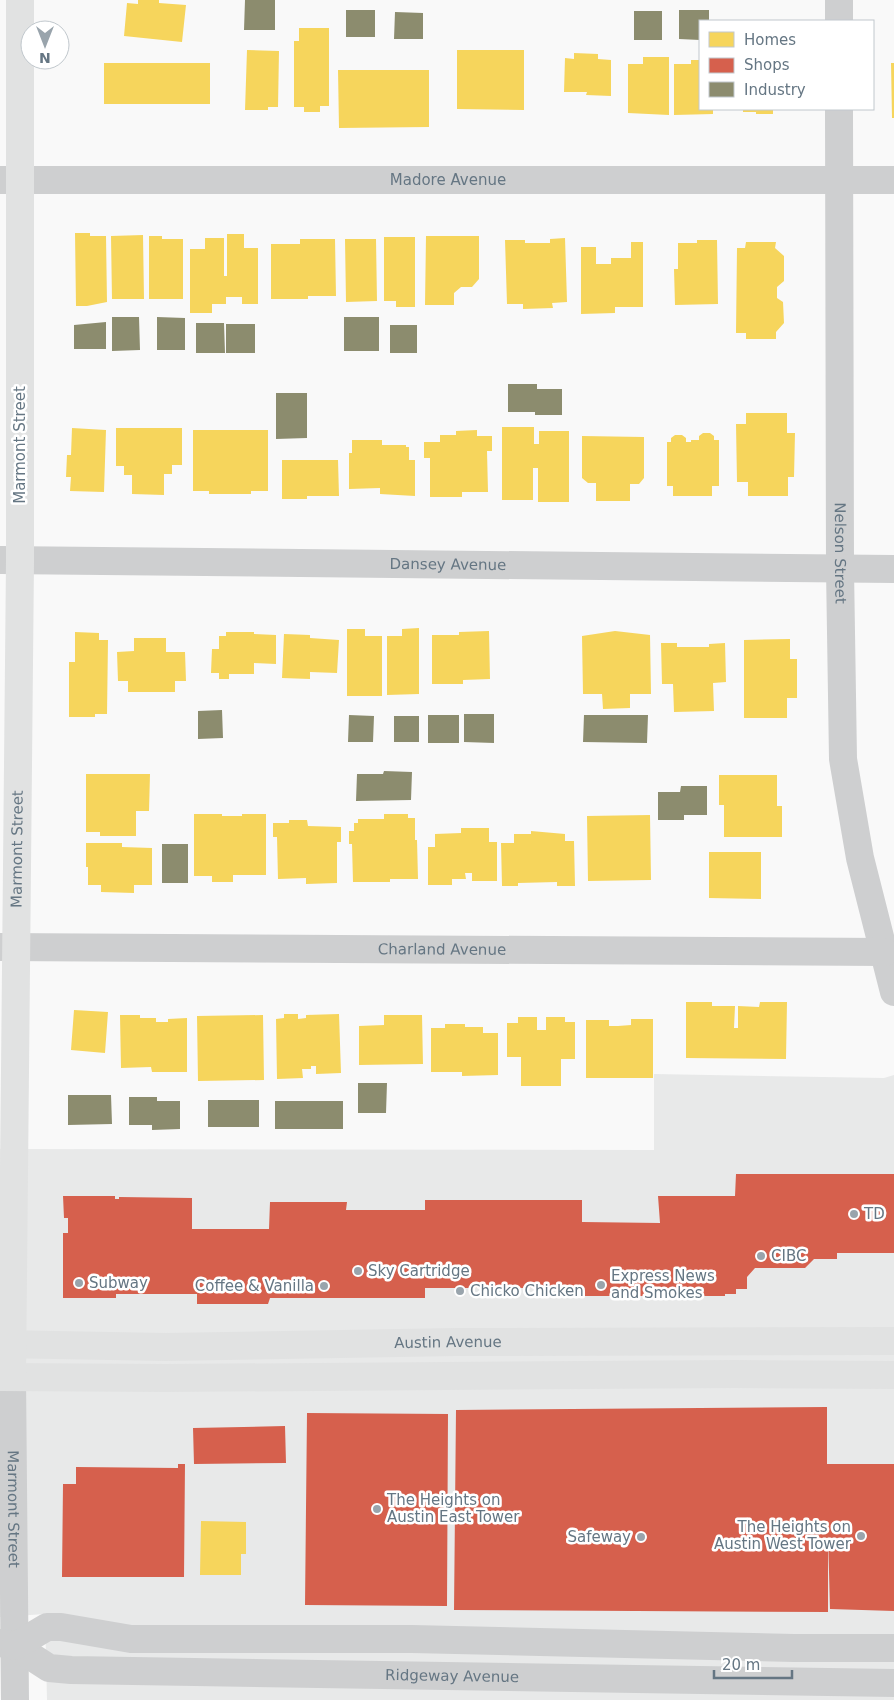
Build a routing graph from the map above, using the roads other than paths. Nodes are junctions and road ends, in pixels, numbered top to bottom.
1 (20, 0) edge
2 (839, 0) edge
3 (839, 20) edge
4 (839, 110) edge
5 (10, 180) edge
6 (839, 180) junction
7 (894, 180) edge
8 (10, 560) edge
9 (840, 569) junction
10 (894, 569) edge
11 (8, 947) edge
12 (884, 952) junction
13 (894, 992) edge
14 (894, 1341) edge
15 (6, 1345) edge
16 (894, 1375) edge
17 (6, 1377) edge
18 (8, 1645) edge
19 (894, 1648) edge
20 (894, 1684) edge
21 (15, 1700) edge

1 - 5 main road, Marmont Street
2 - 3 street
4 - 6 street, Nelson Street
5 - 6 street, Madore Avenue
5 - 8 main road, Marmont Street
6 - 7 street, Madore Avenue
6 - 9 street, Nelson Street
8 - 9 street, Dansey Avenue
8 - 11 main road, Marmont Street
9 - 10 street, Dansey Avenue
9 - 12 street, Nelson Street
11 - 12 street, Charland Avenue
11 - 15 main road, Marmont Street
12 - 13 street, Nelson Street
14 - 15 main road, Austin Avenue
15 - 17 main road, Marmont Street
16 - 17 main road
17 - 18 street, Marmont Street
18 - 19 street
18 - 20 street, Ridgeway Avenue
18 - 21 street, Marmont Street

